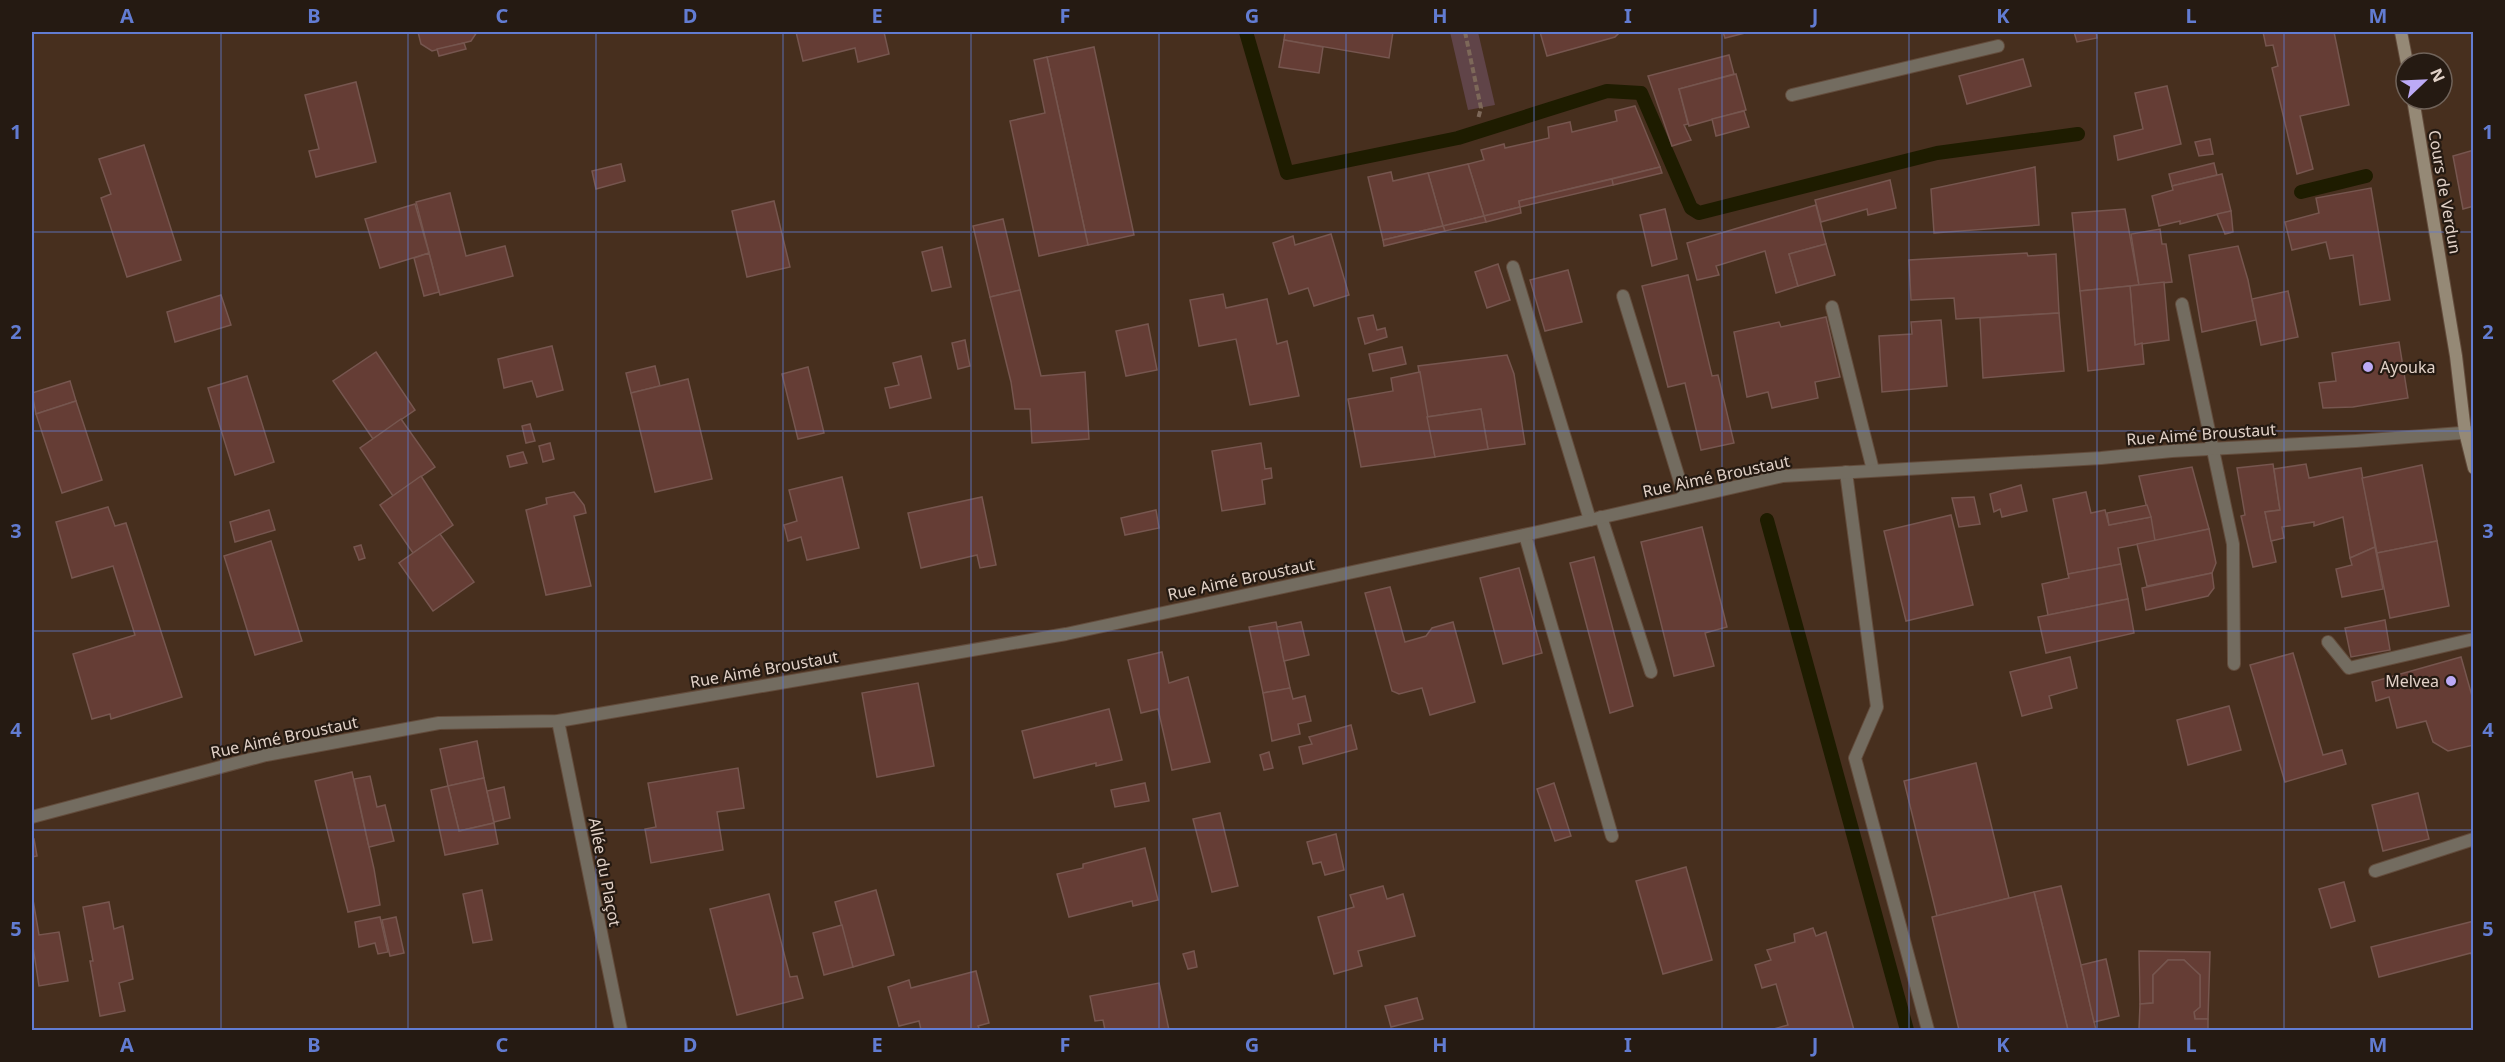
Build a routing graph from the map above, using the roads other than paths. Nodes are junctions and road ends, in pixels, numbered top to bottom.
1 (2402, 32) edge
2 (1998, 46) dead end
3 (2405, 51) edge
4 (1792, 95) dead end
5 (2415, 111) edge
6 (1513, 267) dead end
7 (1623, 296) dead end
8 (2182, 304) dead end
9 (1832, 307) dead end
10 (2469, 432) edge
11 (2213, 448) junction
12 (2474, 468) edge
13 (1873, 470) junction
14 (1846, 472) junction
15 (1684, 498) junction
16 (1596, 519) junction
17 (1525, 535) junction
18 (2474, 639) edge
19 (2328, 642) dead end
20 (2234, 664) dead end
21 (1651, 672) dead end
22 (558, 721) junction
23 (32, 817) edge
24 (1612, 836) dead end
25 (2474, 839) edge
26 (2375, 872) dead end
27 (621, 1030) edge
28 (1928, 1030) edge

1 - 3 main road
2 - 4 street
5 - 10 main road, Cours de Verdun
6 - 16 street
7 - 15 street
8 - 11 street
9 - 13 street
10 - 11 street, Rue Aimé Broustaut
10 - 12 main road, Cours de Verdun
11 - 13 street, Rue Aimé Broustaut
11 - 20 street
13 - 14 street, Rue Aimé Broustaut
14 - 15 street, Rue Aimé Broustaut
14 - 28 street
15 - 16 street, Rue Aimé Broustaut
16 - 17 street, Rue Aimé Broustaut
16 - 21 street
17 - 22 street, Rue Aimé Broustaut
17 - 24 street
18 - 19 street
22 - 23 street, Rue Aimé Broustaut
22 - 27 street, Allée du Plaçot
25 - 26 street

